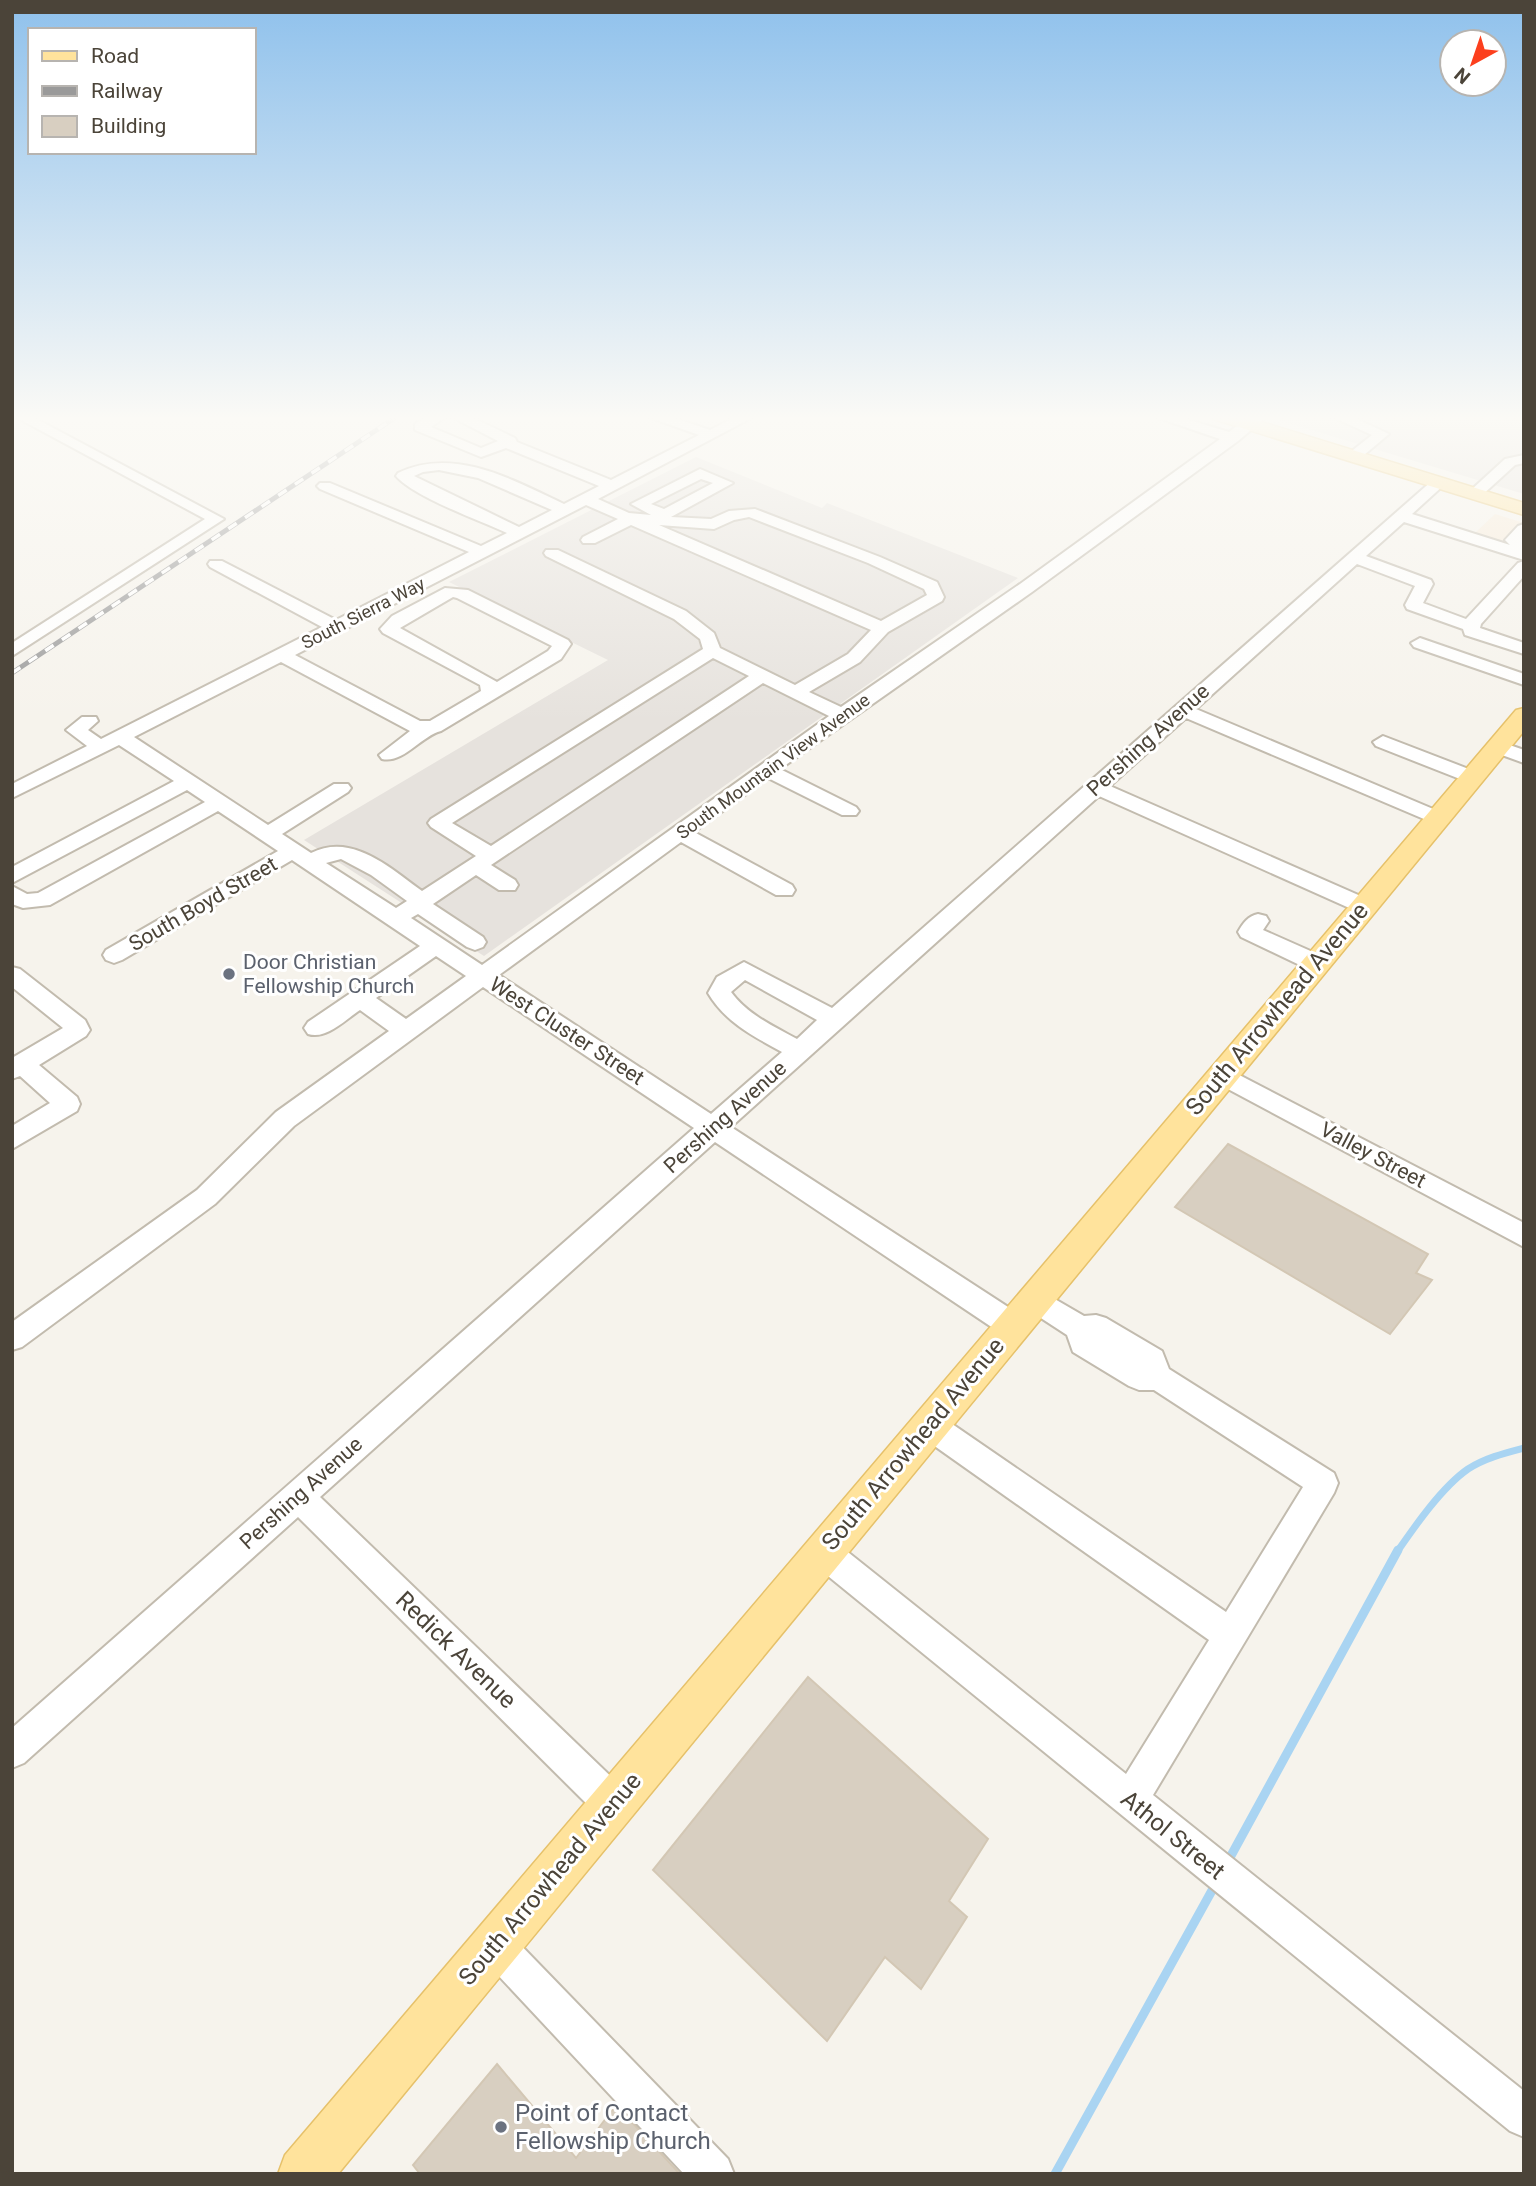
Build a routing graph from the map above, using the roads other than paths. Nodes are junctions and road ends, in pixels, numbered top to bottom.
1 (212, 517) edge
2 (399, 517) edge
3 (487, 517) edge
4 (551, 517) edge
5 (627, 517) junction
6 (727, 517) edge
7 (763, 517) edge
8 (1124, 517) edge
9 (1400, 517) edge
10 (1404, 517) edge
11 (1524, 528) edge
12 (520, 533) junction
13 (589, 540) dead end
14 (1524, 548) edge
15 (482, 552) junction
16 (552, 553) dead end
17 (1524, 555) edge
18 (1354, 557) junction
19 (216, 564) dead end
20 (1524, 566) edge
21 (336, 627) junction
22 (1472, 627) junction
23 (882, 628) junction
24 (1420, 643) dead end
25 (1524, 649) edge
26 (12, 651) edge
27 (712, 651) junction
28 (282, 654) junction
29 (762, 676) junction
30 (1524, 680) edge
31 (796, 692) junction
32 (491, 693) junction
33 (1182, 710) junction
34 (842, 715) junction
35 (1524, 715) edge
36 (89, 722) dead end
37 (429, 727) junction
38 (111, 742) junction
39 (1383, 742) dead end
40 (1511, 752) edge
41 (389, 755) dead end
42 (767, 770) junction
43 (1472, 777) junction
44 (187, 782) junction
45 (1095, 787) junction
46 (341, 788) dead end
47 (12, 792) edge
48 (218, 803) junction
49 (849, 811) dead end
50 (1438, 818) junction
51 (680, 833) junction
52 (266, 835) junction
53 (300, 858) junction
54 (482, 860) junction
55 (12, 876) edge
56 (507, 885) dead end
57 (784, 890) dead end
58 (12, 893) edge
59 (419, 902) junction
60 (1364, 906) junction
61 (394, 919) junction
62 (1258, 921) dead end
63 (475, 942) dead end
64 (436, 946) junction
65 (114, 955) dead end
66 (1316, 963) junction
67 (12, 975) edge
68 (484, 977) junction
69 (360, 998) junction
70 (834, 1020) junction
71 (316, 1028) dead end
72 (407, 1032) junction
73 (799, 1051) junction
74 (17, 1067) edge
75 (1222, 1075) junction
76 (714, 1127) junction
77 (12, 1139) edge
78 (1524, 1236) edge
79 (1023, 1312) junction
80 (12, 1338) edge
81 (929, 1425) junction
82 (298, 1496) junction
83 (823, 1552) junction
84 (1230, 1635) junction
85 (12, 1751) edge
86 (1130, 1800) junction
87 (613, 1804) junction
88 (495, 1945) junction
89 (1524, 2117) edge
90 (321, 2167) edge
91 (713, 2174) edge

1 - 26 street
2 - 15 street
3 - 12 street
4 - 12 street, South Sierra Way
5 - 6 street
5 - 13 street
5 - 23 street
7 - 23 street
8 - 34 street, South Mountain View Avenue
9 - 18 street, Pershing Avenue
10 - 17 street
11 - 14 street
12 - 15 street, South Sierra Way
15 - 21 street, South Sierra Way
16 - 27 street
18 - 22 street
18 - 33 street, Pershing Avenue
19 - 21 street
20 - 22 street
21 - 28 street, South Sierra Way
22 - 25 street
23 - 31 street
24 - 30 street
27 - 29 street
27 - 54 street
28 - 37 street
28 - 38 street, South Sierra Way
29 - 31 street
29 - 54 street
31 - 34 street
32 - 32 street
32 - 37 street
33 - 45 street, Pershing Avenue
33 - 50 street
34 - 42 street, South Mountain View Avenue
35 - 40 main road, South Arrowhead Avenue
36 - 38 street, West Cluster Street
37 - 41 street
38 - 44 street, West Cluster Street
38 - 47 street, South Sierra Way
39 - 43 street
40 - 43 main road, South Arrowhead Avenue
42 - 49 street
42 - 51 street, South Mountain View Avenue
43 - 50 main road, South Arrowhead Avenue
44 - 48 street, West Cluster Street
44 - 55 street
45 - 60 street
45 - 70 street, Pershing Avenue
46 - 52 street
48 - 52 street, West Cluster Street
48 - 58 street
50 - 60 main road, South Arrowhead Avenue
51 - 57 street
51 - 68 street, South Mountain View Avenue
52 - 53 street, West Cluster Street
53 - 59 street, South Boyd Street
53 - 61 street, West Cluster Street
53 - 65 street, South Boyd Street
54 - 56 street
54 - 59 street
59 - 61 street
59 - 63 street
60 - 66 main road, South Arrowhead Avenue
61 - 64 street, West Cluster Street
62 - 66 street
64 - 68 street, West Cluster Street
64 - 69 street
66 - 75 main road, South Arrowhead Avenue
67 - 74 street
68 - 72 street, South Mountain View Avenue
68 - 76 street, West Cluster Street
69 - 71 street
69 - 72 street
70 - 73 street, Pershing Avenue
70 - 73 street
72 - 80 street, South Mountain View Avenue
73 - 76 street, Pershing Avenue
74 - 77 street
75 - 78 street, Valley Street
75 - 79 main road, South Arrowhead Avenue
76 - 79 street, West Cluster Street
76 - 82 street, Pershing Avenue
79 - 81 main road, South Arrowhead Avenue
79 - 84 street, West Cluster Street
81 - 83 main road, South Arrowhead Avenue
81 - 84 street
82 - 85 street, Pershing Avenue
82 - 87 street, Redick Avenue
83 - 86 street, Athol Street
83 - 87 main road, South Arrowhead Avenue
84 - 86 street
86 - 89 street, Athol Street
87 - 88 main road, South Arrowhead Avenue
88 - 90 main road, South Arrowhead Avenue
88 - 91 street

